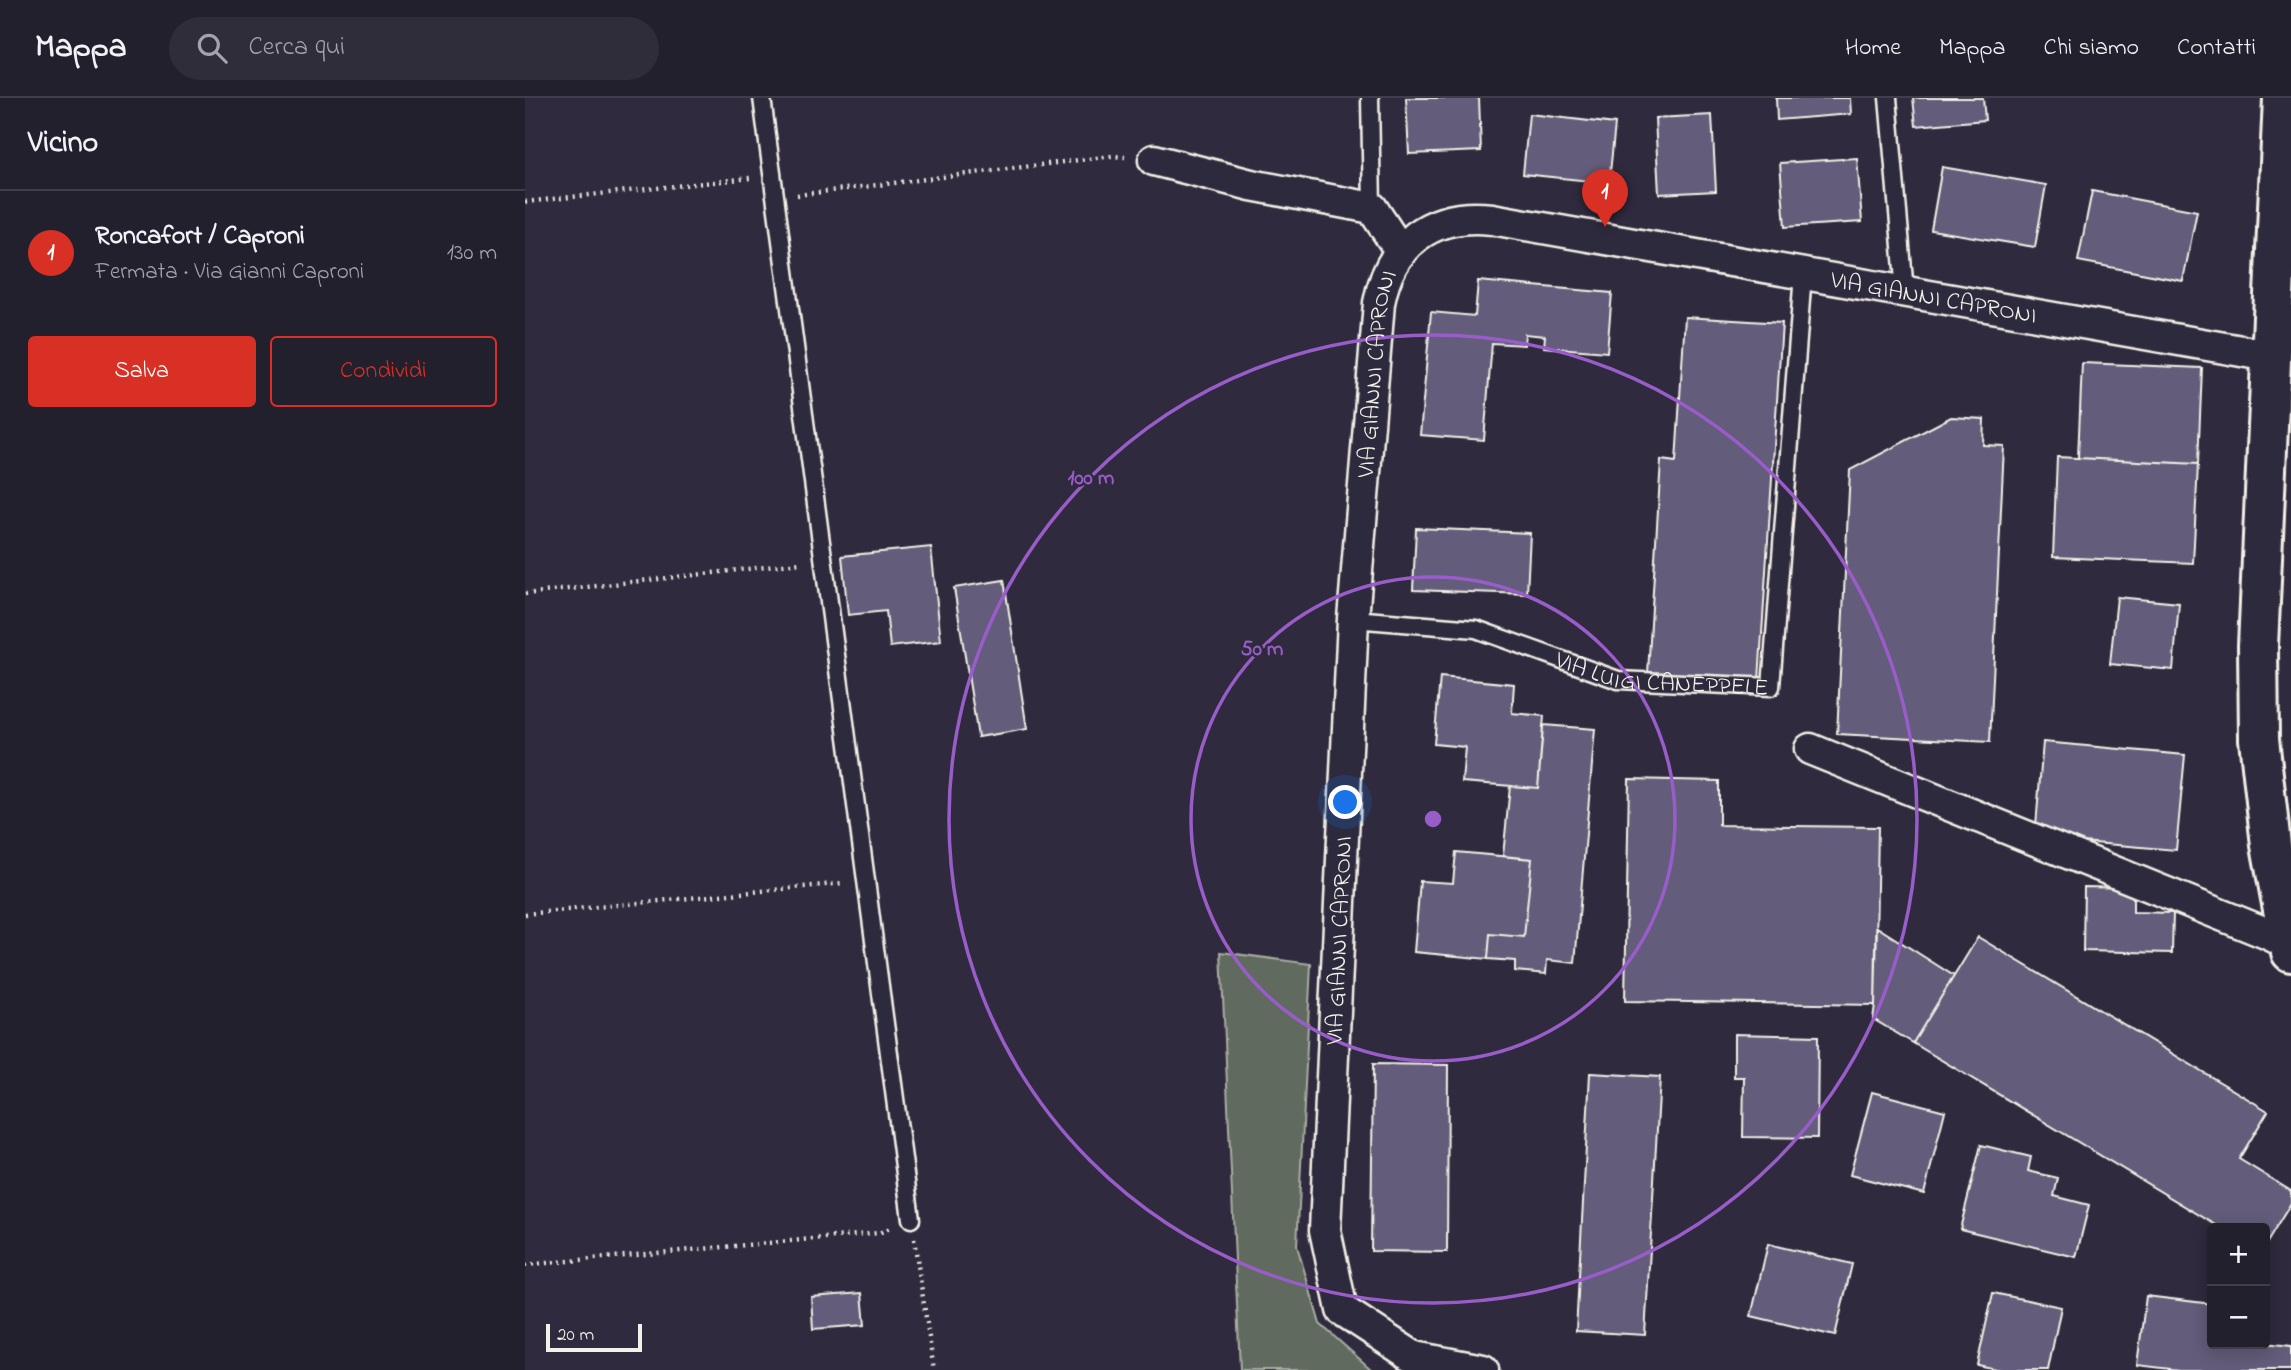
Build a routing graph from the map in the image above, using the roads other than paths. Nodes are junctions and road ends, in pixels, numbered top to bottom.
1 (762, 98) edge
2 (1370, 98) edge
3 (1888, 98) edge
4 (2283, 98) edge
5 (1154, 160) road end
6 (1372, 208) junction
7 (1401, 252) junction
8 (1803, 274) junction
9 (1905, 292) junction
10 (2270, 356) junction
11 (1353, 619) junction
12 (1810, 749) dead end
13 (2290, 947) edge
14 (911, 1219) road end
15 (1483, 1370) edge

1 - 14 lane
2 - 6 lane
3 - 9 lane
4 - 10 street
5 - 6 street
6 - 7 street, VIA GIANNI CAPRONI
7 - 8 street, VIA GIANNI CAPRONI
7 - 11 street, VIA GIANNI CAPRONI
8 - 9 street, VIA GIANNI CAPRONI
8 - 11 lane, VIA LUIGI CANEPPELE
9 - 10 street, VIA GIANNI CAPRONI
10 - 13 street
11 - 15 street, VIA GIANNI CAPRONI
12 - 13 street

